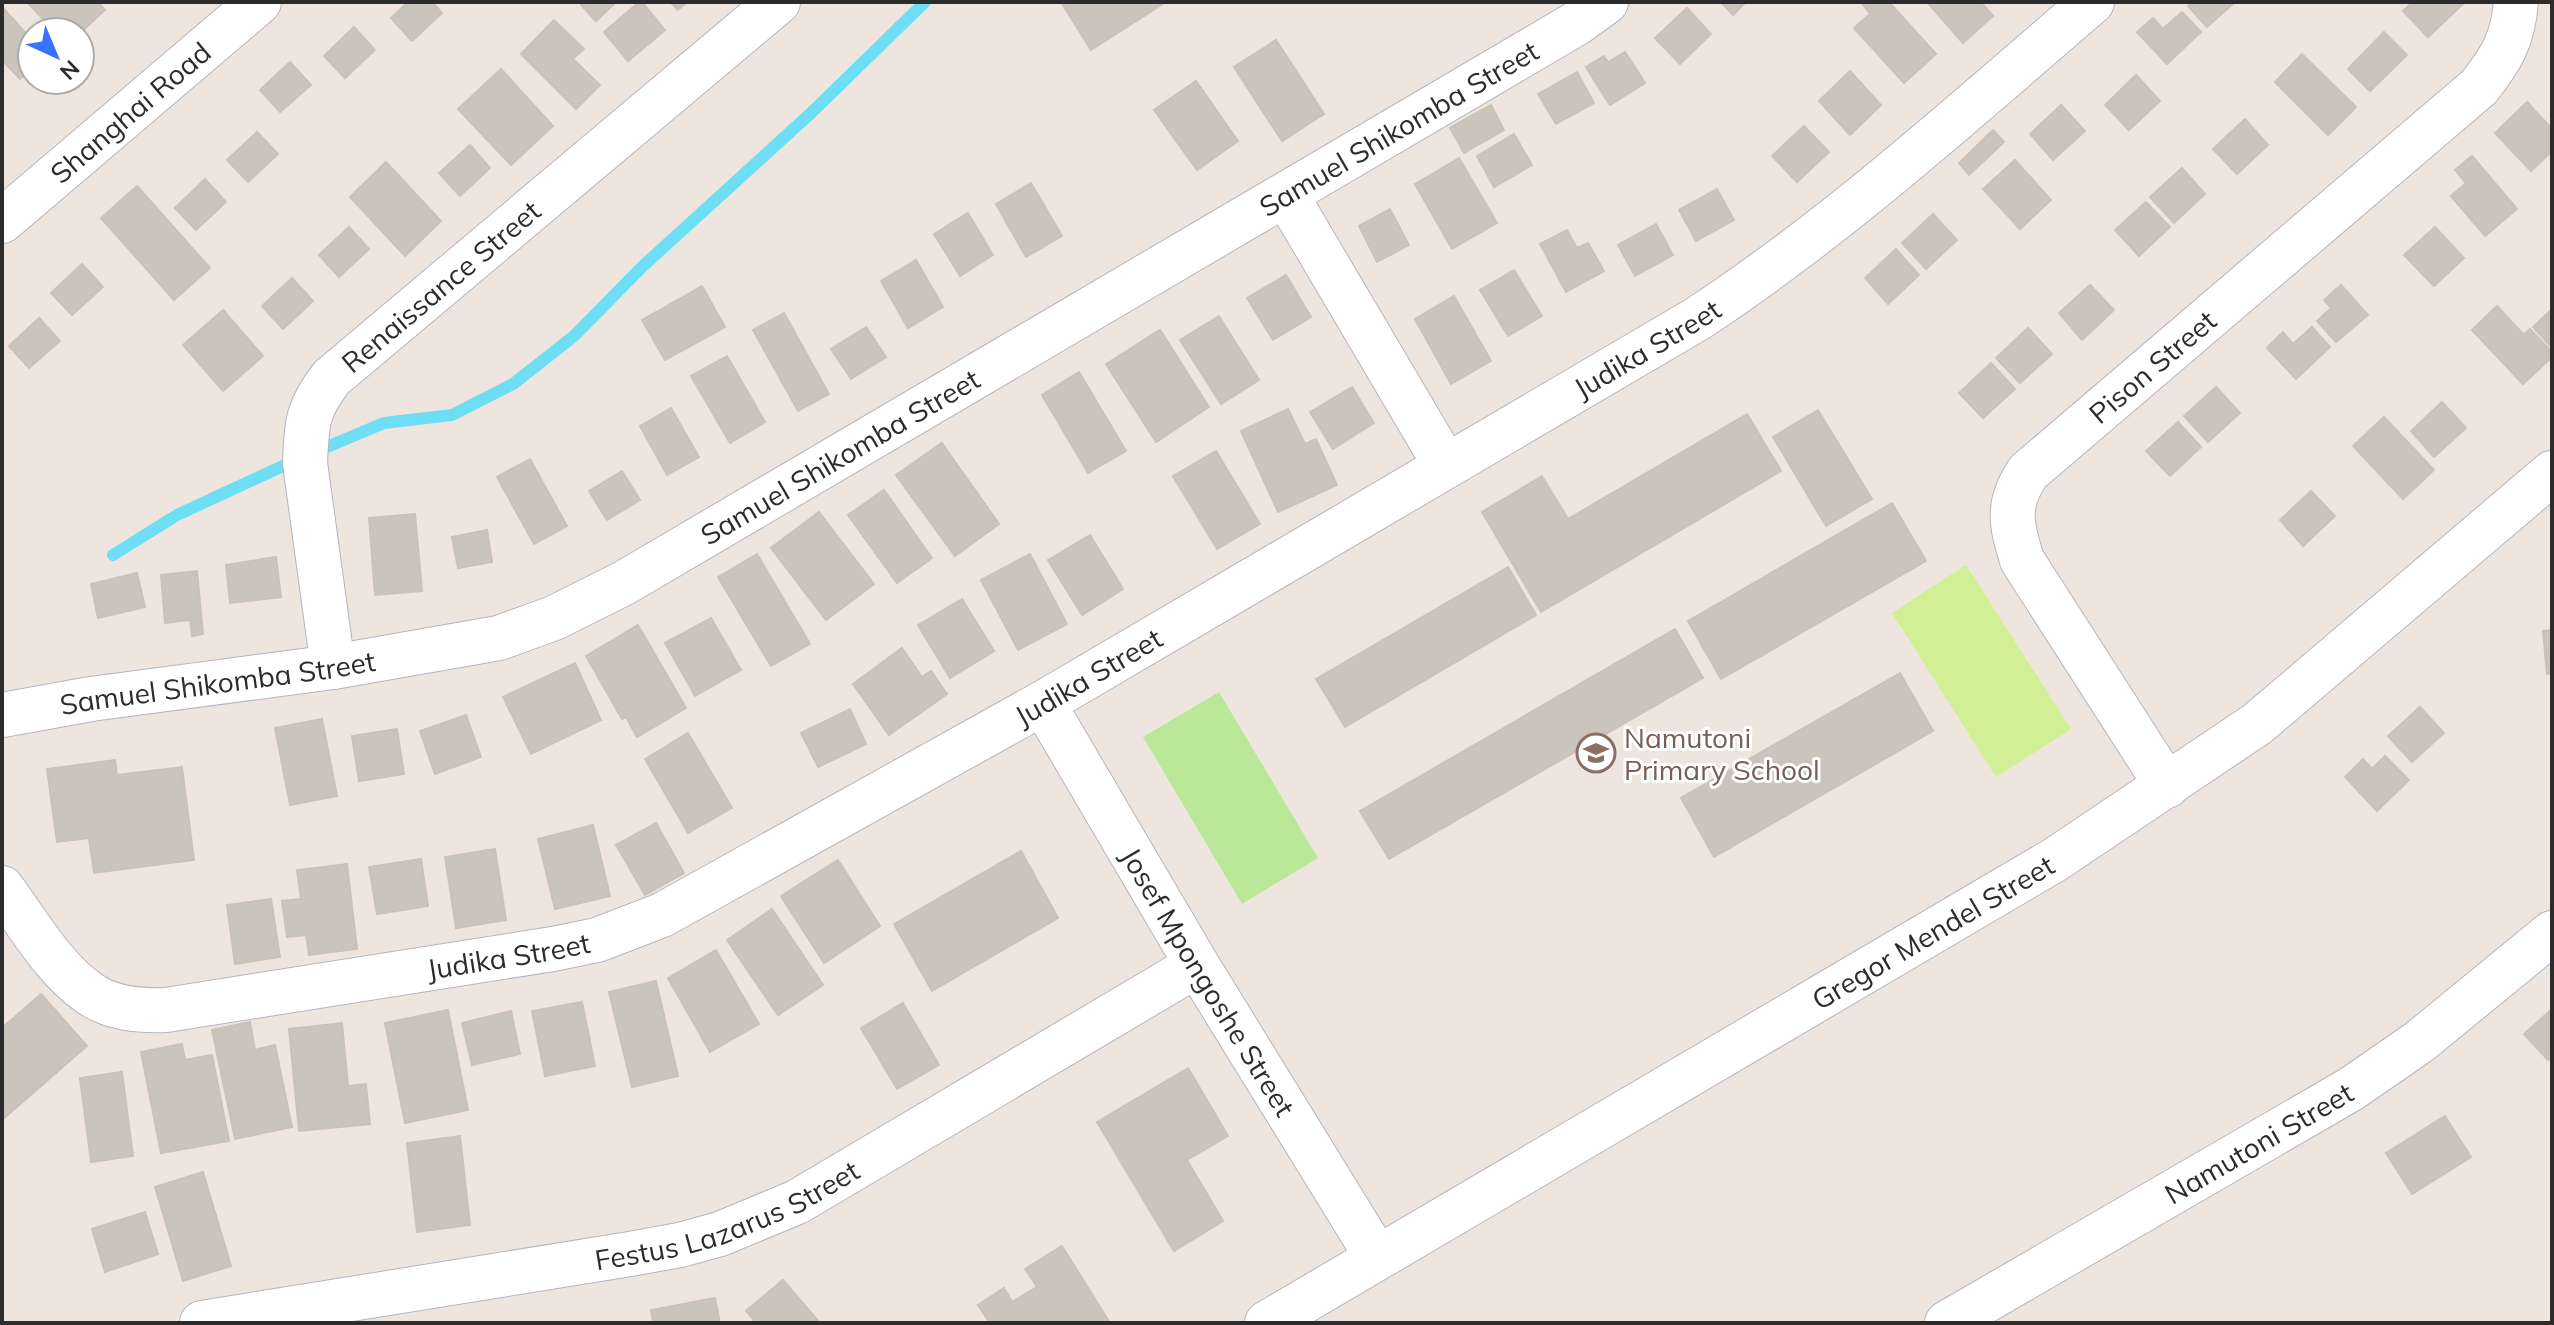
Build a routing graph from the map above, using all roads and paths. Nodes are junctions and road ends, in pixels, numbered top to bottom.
1 (259, 2) edge
2 (778, 2) edge
3 (1606, 2) edge
4 (2092, 2) edge
5 (2516, 2) edge
6 (1286, 195) junction
7 (2, 221) edge
8 (1446, 466) junction
9 (2552, 473) edge
10 (333, 667) junction
11 (1043, 703) junction
12 (2, 715) edge
13 (2167, 786) junction
14 (2, 888) edge
15 (2552, 933) edge
16 (1197, 965) junction
17 (1377, 1257) junction
18 (202, 1323) edge
19 (1267, 1323) edge
20 (1947, 1323) edge

1 - 7 street, Shanghai Road
2 - 10 street, Renaissance Street
3 - 6 street, Samuel Shikomba Street
4 - 8 street, Judika Street
5 - 13 street, Pison Street
6 - 8 street
6 - 10 street, Samuel Shikomba Street
8 - 11 street, Judika Street
9 - 13 street, Gregor Mendel Street
10 - 12 street, Samuel Shikomba Street
11 - 14 street, Judika Street
11 - 16 street, Josef Mpongoshe Street
13 - 17 street, Gregor Mendel Street
15 - 20 street, Namutoni Street
16 - 17 street, Josef Mpongoshe Street
16 - 18 street, Festus Lazarus Street
17 - 19 street, Gregor Mendel Street

